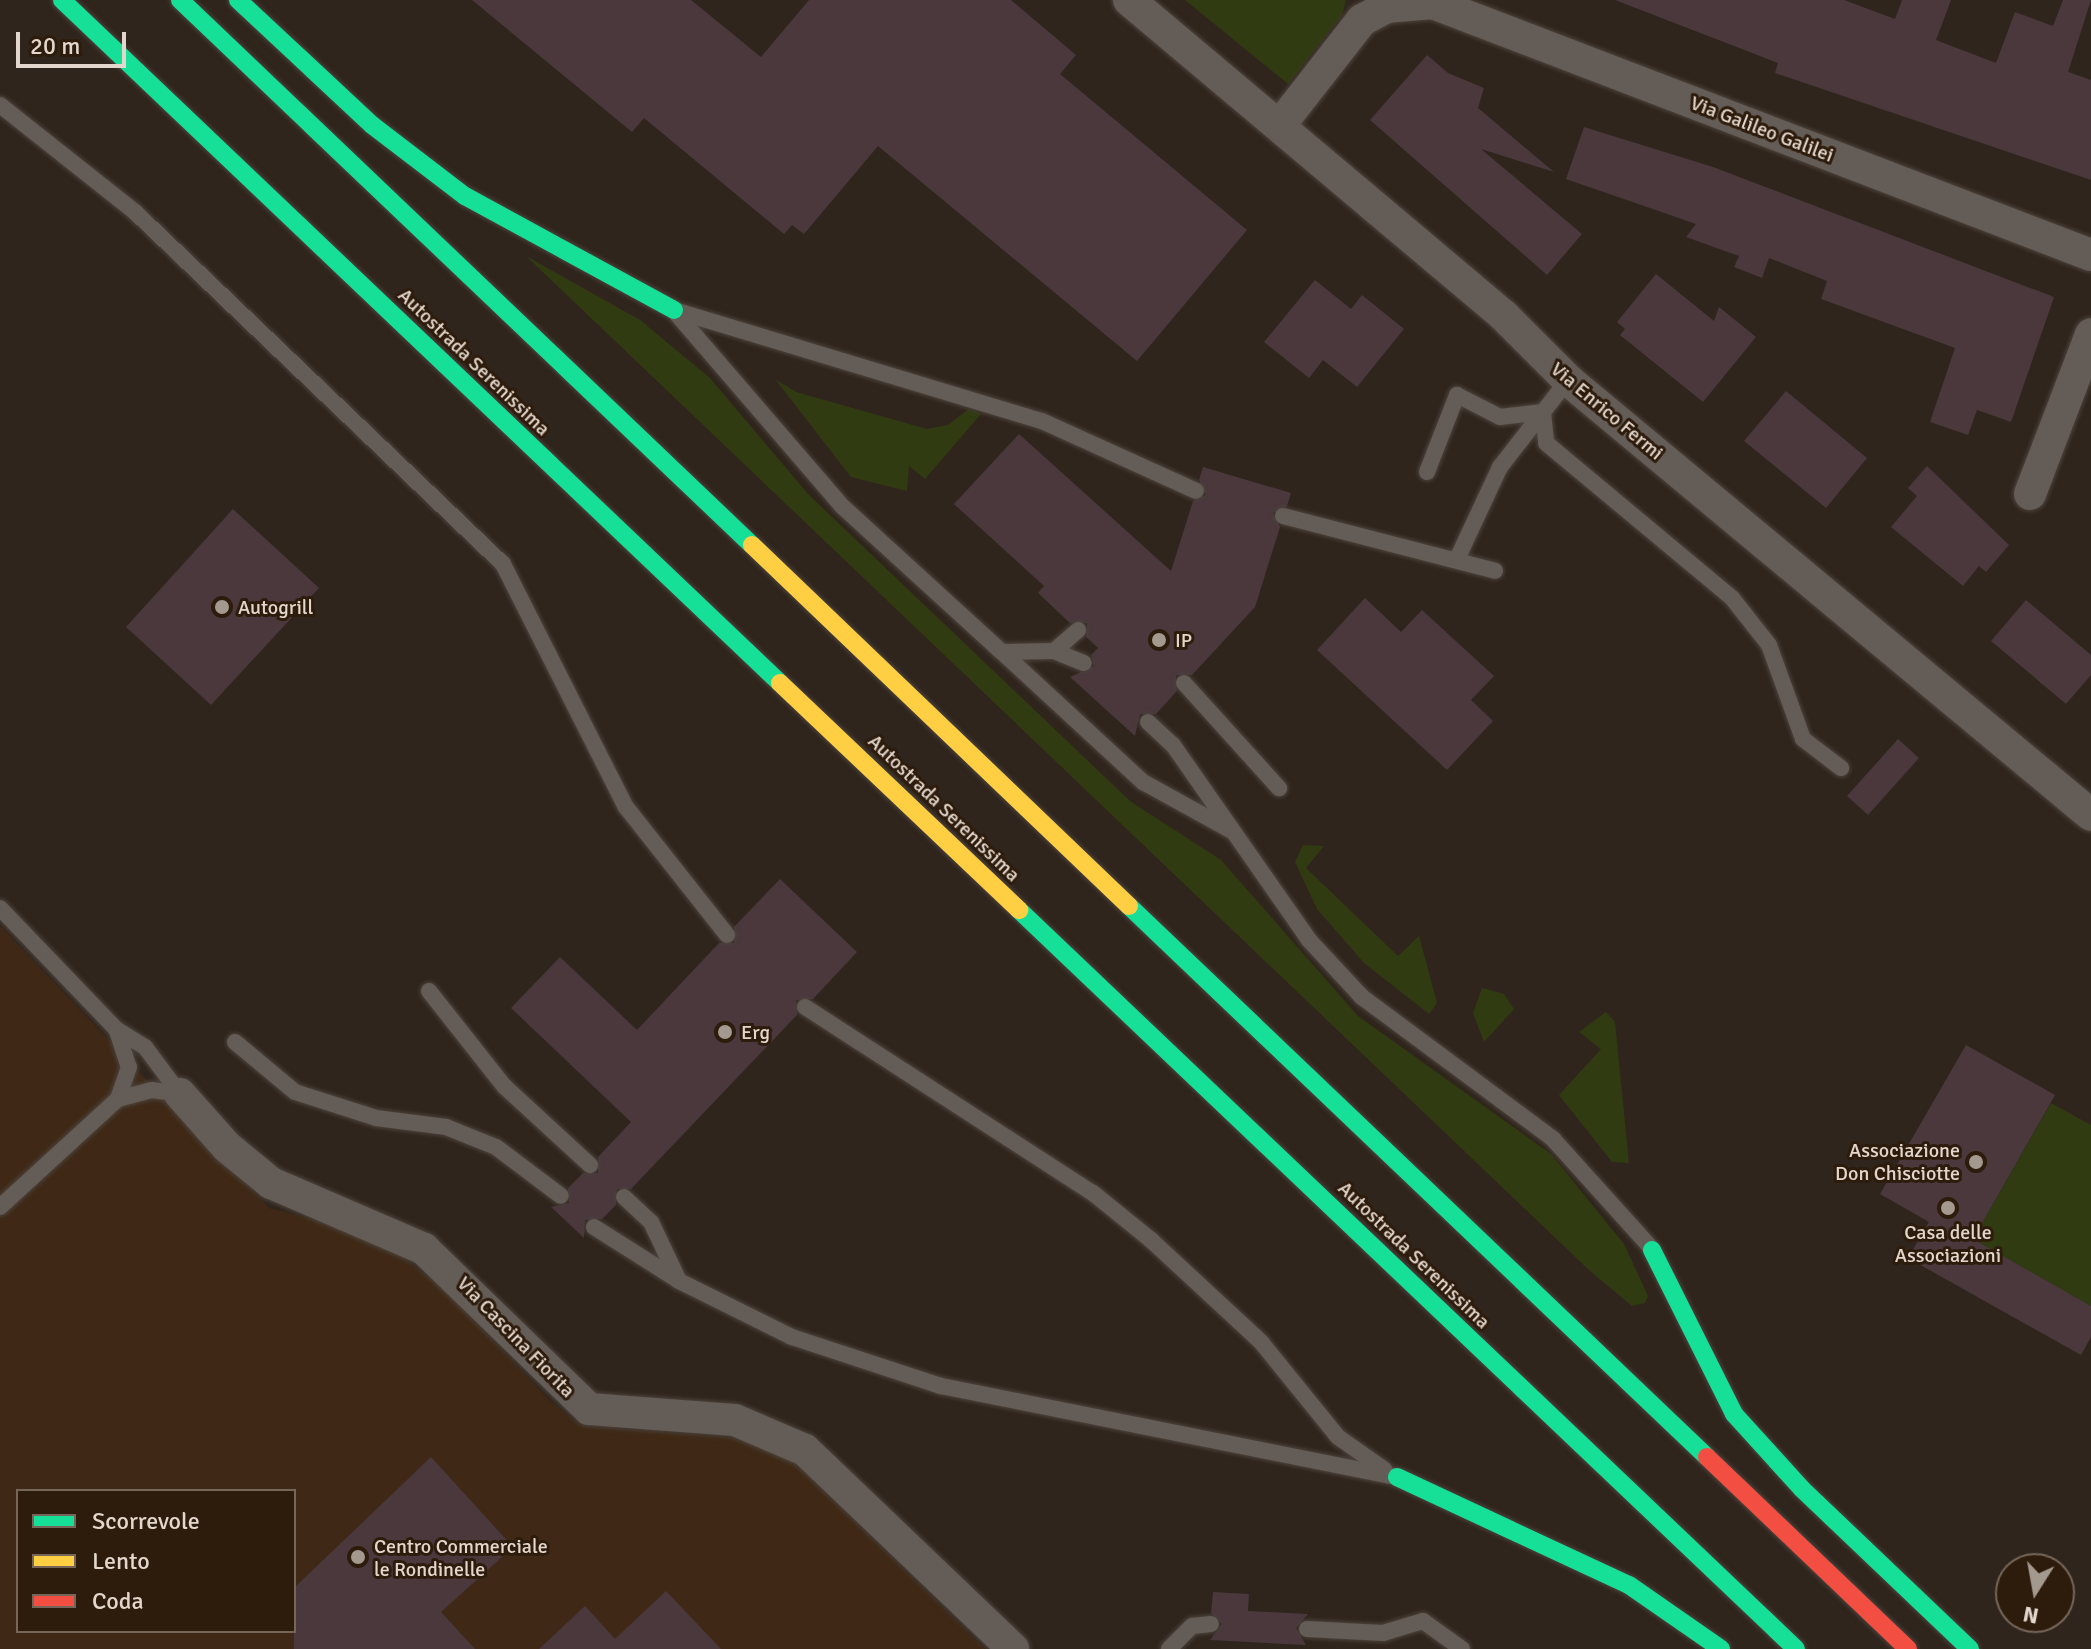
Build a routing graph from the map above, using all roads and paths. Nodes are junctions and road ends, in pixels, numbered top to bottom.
1 (62, 0) edge
2 (180, 0) edge
3 (238, 0) edge
4 (1129, 0) edge
5 (1429, 2) edge
6 (1362, 10) edge
7 (1489, 12) edge
8 (0, 105) edge
9 (1280, 125) junction
10 (2091, 255) edge
11 (674, 310) junction
12 (2091, 334) edge
13 (1568, 380) junction
14 (1543, 412) junction
15 (1427, 472) dead end
16 (1196, 491) dead end
17 (2030, 494) dead end
18 (1283, 516) dead end
19 (1458, 557) junction
20 (1495, 571) dead end
21 (1078, 630) dead end
22 (1054, 651) junction
23 (1002, 652) junction
24 (1084, 663) dead end
25 (1184, 683) dead end
26 (1148, 722) dead end
27 (1841, 768) dead end
28 (1279, 788) dead end
29 (2091, 815) edge
30 (1237, 834) junction
31 (0, 908) edge
32 (727, 935) dead end
33 (429, 991) dead end
34 (805, 1007) dead end
35 (116, 1029) junction
36 (235, 1042) dead end
37 (180, 1094) junction
38 (118, 1099) junction
39 (590, 1165) dead end
40 (561, 1196) dead end
41 (624, 1197) dead end
42 (0, 1207) edge
43 (594, 1227) dead end
44 (1652, 1250) joint
45 (679, 1281) junction
46 (1397, 1477) junction
47 (1211, 1624) dead end
48 (1307, 1629) dead end
49 (1013, 1649) edge
50 (1169, 1649) edge
51 (1462, 1649) edge
52 (1721, 1649) edge
53 (1796, 1649) edge
54 (1908, 1649) edge
55 (1970, 1649) edge

1 - 53 highway, Autostrada Serenissima
2 - 54 highway
3 - 11 highway
4 - 9 street, Via Enrico Fermi
5 - 6 street, Via Galileo Galilei
5 - 7 street, Via Galileo Galilei
6 - 9 street, Via Galileo Galilei
7 - 10 street, Via Galileo Galilei
8 - 32 lane
9 - 13 street, Via Enrico Fermi
11 - 16 lane
11 - 23 lane
12 - 17 street
13 - 14 lane
13 - 29 street, Via Enrico Fermi
14 - 15 lane
14 - 19 lane
14 - 27 lane
18 - 19 lane
19 - 20 lane
21 - 22 lane
22 - 23 lane
22 - 24 lane
23 - 30 lane
25 - 28 lane
26 - 30 lane
30 - 44 lane
31 - 35 lane
33 - 39 lane
34 - 46 lane
35 - 37 lane
35 - 38 lane
36 - 40 lane
37 - 38 lane
37 - 49 street, Via Cascina Fiorita
38 - 42 lane
41 - 45 lane
43 - 45 lane
44 - 55 highway
45 - 46 lane
46 - 52 highway
47 - 50 lane
48 - 51 lane

